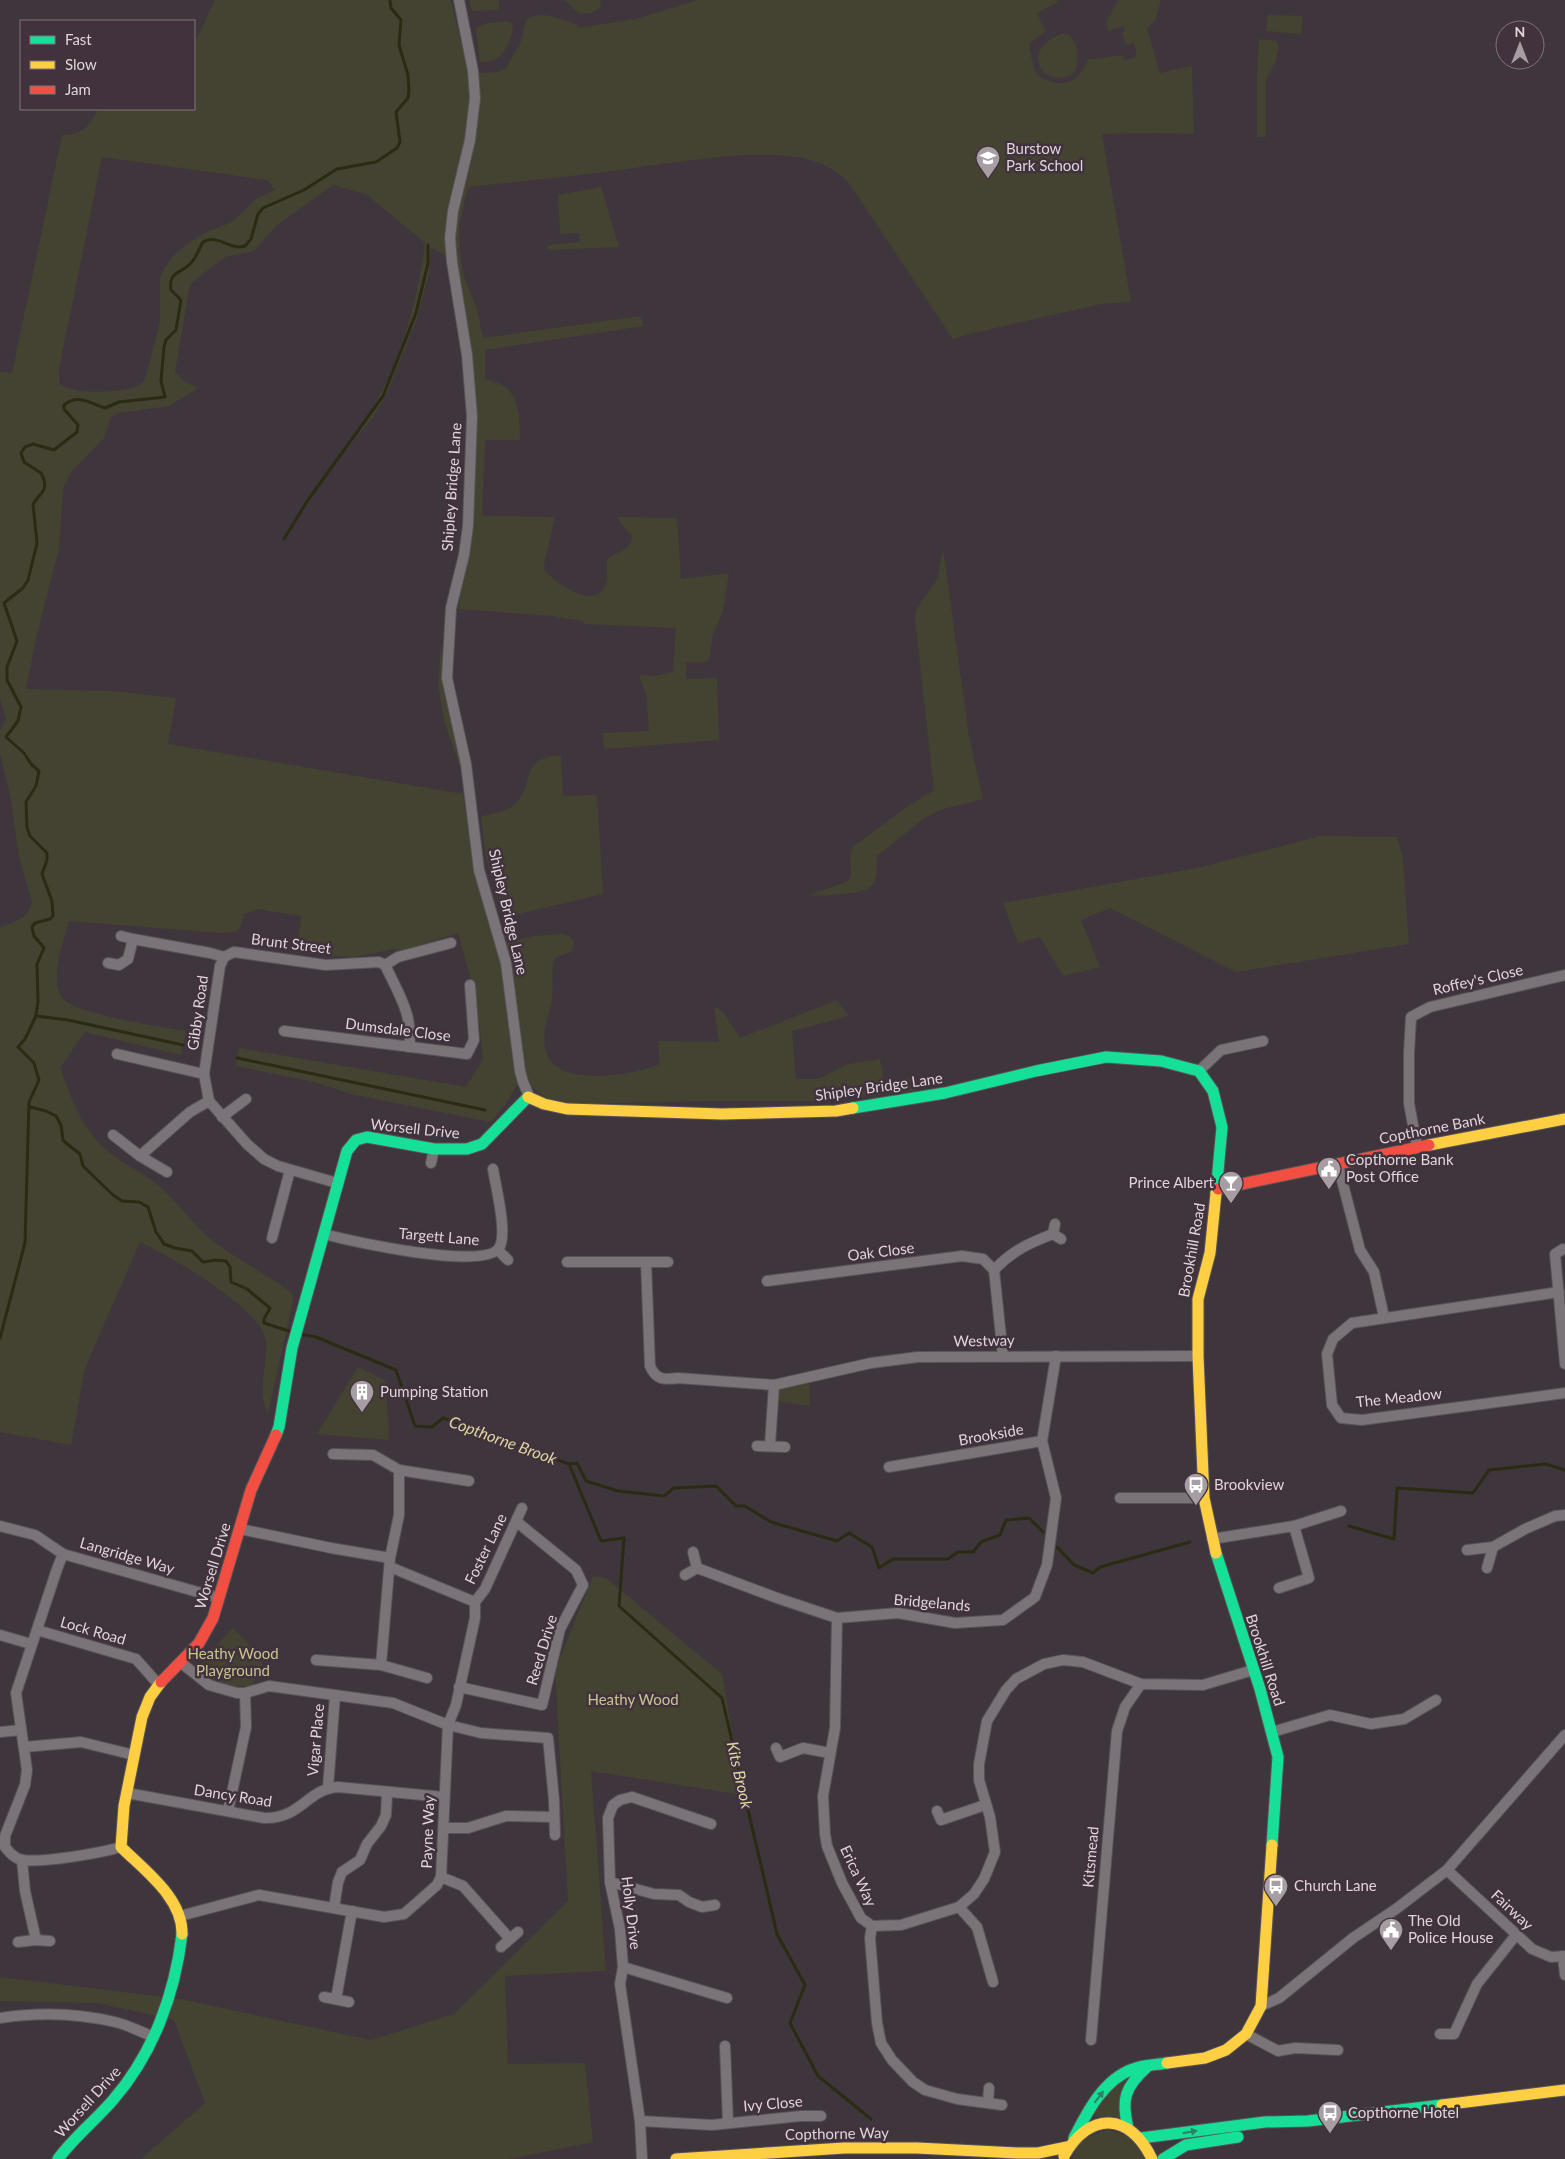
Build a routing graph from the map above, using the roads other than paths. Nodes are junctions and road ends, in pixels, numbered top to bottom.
1 (459, 0) edge
2 (121, 936) dead end
3 (133, 939) junction
4 (452, 943) dead end
5 (224, 957) junction
6 (108, 963) dead end
7 (385, 965) junction
8 (1565, 975) edge
9 (470, 984) dead end
10 (284, 1031) dead end
11 (1263, 1041) dead end
12 (409, 1047) junction
13 (117, 1054) dead end
14 (1199, 1070) junction
15 (204, 1074) junction
16 (529, 1096) junction
17 (246, 1099) dead end
18 (209, 1101) junction
19 (222, 1117) junction
20 (1565, 1119) edge
21 (113, 1135) dead end
22 (1417, 1147) junction
23 (434, 1150) junction
24 (140, 1156) junction
25 (431, 1164) dead end
26 (1338, 1165) junction
27 (493, 1169) dead end
28 (290, 1170) junction
29 (167, 1172) dead end
30 (337, 1183) junction
31 (1218, 1189) junction
32 (1056, 1232) dead end
33 (324, 1234) junction
34 (272, 1238) dead end
35 (498, 1250) junction
36 (1556, 1251) dead end
37 (508, 1260) dead end
38 (567, 1262) dead end
39 (646, 1262) junction
40 (668, 1262) dead end
41 (994, 1270) junction
42 (767, 1281) dead end
43 (1559, 1292) junction
44 (1384, 1317) junction
45 (1003, 1356) junction
46 (1056, 1356) junction
47 (1198, 1356) junction
48 (1565, 1364) edge
49 (774, 1385) junction
50 (1565, 1393) edge
51 (1042, 1441) junction
52 (770, 1445) junction
53 (757, 1446) dead end
54 (785, 1447) dead end
55 (333, 1454) dead end
56 (889, 1467) dead end
57 (399, 1470) junction
58 (469, 1480) dead end
59 (1120, 1498) dead end
60 (1204, 1498) junction
61 (522, 1508) dead end
62 (1341, 1511) dead end
63 (1565, 1515) edge
64 (517, 1522) junction
65 (0, 1526) edge
66 (1294, 1526) junction
67 (240, 1529) junction
68 (1212, 1539) junction
69 (1493, 1547) junction
70 (1467, 1550) dead end
71 (693, 1552) dead end
72 (64, 1554) junction
73 (390, 1565) junction
74 (697, 1568) junction
75 (1487, 1568) dead end
76 (685, 1575) dead end
77 (1279, 1588) dead end
78 (219, 1598) junction
79 (475, 1602) junction
80 (837, 1618) junction
81 (37, 1630) junction
82 (0, 1635) edge
83 (31, 1644) junction
84 (316, 1660) dead end
85 (180, 1662) junction
86 (381, 1665) junction
87 (1253, 1670) junction
88 (427, 1678) dead end
89 (1141, 1684) junction
90 (159, 1685) junction
91 (459, 1687) junction
92 (245, 1693) junction
93 (335, 1695) junction
94 (1436, 1700) dead end
95 (448, 1725) junction
96 (21, 1730) junction
97 (0, 1732) edge
98 (1272, 1732) junction
99 (1565, 1735) edge
100 (24, 1747) junction
101 (776, 1748) dead end
102 (830, 1753) junction
103 (134, 1755) junction
104 (328, 1788) junction
105 (127, 1793) junction
106 (387, 1793) junction
107 (444, 1797) junction
108 (985, 1805) junction
109 (228, 1811) junction
110 (937, 1811) dead end
111 (554, 1817) junction
112 (711, 1824) dead end
113 (444, 1828) junction
114 (555, 1835) dead end
115 (121, 1847) junction
116 (22, 1860) junction
117 (1447, 1870) junction
118 (441, 1877) junction
119 (610, 1882) junction
120 (715, 1905) dead end
121 (958, 1907) junction
122 (334, 1908) junction
123 (352, 1911) junction
124 (180, 1916) junction
125 (872, 1926) junction
126 (1516, 1935) junction
127 (36, 1940) junction
128 (50, 1941) dead end
129 (18, 1942) dead end
130 (501, 1947) dead end
131 (1564, 1956) edge
132 (622, 1967) junction
133 (1565, 1976) edge
134 (993, 1982) dead end
135 (324, 1997) dead end
136 (727, 1998) dead end
137 (336, 2000) junction
138 (349, 2002) dead end
139 (1260, 2006) junction
140 (0, 2018) edge
141 (1246, 2034) junction
142 (1440, 2034) dead end
143 (154, 2037) junction
144 (1091, 2040) dead end
145 (725, 2046) dead end
146 (1338, 2050) dead end
147 (1148, 2067) junction
148 (989, 2088) dead end
149 (1565, 2090) edge
150 (988, 2103) junction
151 (1002, 2105) dead end
152 (822, 2116) dead end
153 (640, 2121) junction
154 (1308, 2121) junction
155 (728, 2123) junction
156 (1128, 2128) junction
157 (1141, 2138) junction
158 (1070, 2143) junction
159 (998, 2153) junction
160 (58, 2159) edge
161 (642, 2159) edge
162 (676, 2159) edge
163 (1015, 2159) edge
164 (1063, 2159) edge
165 (1152, 2159) edge
166 (1163, 2159) edge

1 - 16 street, Shipley Bridge Lane
2 - 3 street
3 - 5 street
3 - 6 street
4 - 7 street, Brunt Street
5 - 7 street, Brunt Street
5 - 15 street, Gibby Road
7 - 12 street
8 - 22 street, Roffey's Close
9 - 12 street, Dumsdale Close
10 - 12 street, Dumsdale Close
11 - 14 street
13 - 15 street, Gibby Road
14 - 16 main road, Shipley Bridge Lane
14 - 31 main road
15 - 18 street, Gibby Road
16 - 23 main road, Worsell Drive
17 - 19 street
18 - 19 street, Gibby Road
18 - 24 street
19 - 28 street, Gibby Road
20 - 22 main road, Copthorne Bank
21 - 24 street
22 - 26 main road, Copthorne Bank
23 - 25 street
23 - 30 main road, Worsell Drive
24 - 29 street
26 - 31 main road, Copthorne Bank
26 - 44 street
27 - 35 street, Targett Lane
28 - 30 street, Gibby Road
28 - 34 street
30 - 33 main road, Worsell Drive
31 - 47 main road, Brookhill Road
32 - 41 street
33 - 35 street, Targett Lane
33 - 67 main road, Worsell Drive
35 - 37 street
36 - 43 street
38 - 39 street
39 - 40 street
39 - 49 street, Westway
41 - 42 street, Oak Close
41 - 45 street
43 - 44 street, The Meadow
43 - 48 street
44 - 50 street, The Meadow
45 - 46 street, Westway
45 - 49 street, Westway
46 - 47 street, Westway
46 - 51 street, Brookside
47 - 60 main road, Brookhill Road
49 - 52 street
51 - 56 street, Brookside
51 - 80 street, Bridgelands
52 - 53 street
52 - 54 street
55 - 57 street
57 - 58 street
57 - 73 street
59 - 60 street
60 - 68 main road, Brookhill Road
61 - 64 street, Foster Lane
62 - 66 street
63 - 69 street
64 - 79 street, Foster Lane
64 - 91 street, Reed Drive
65 - 72 street
66 - 68 street
66 - 77 street
67 - 73 street
67 - 78 main road, Worsell Drive
68 - 87 main road, Brookhill Road
69 - 70 street
69 - 75 street
71 - 74 street
72 - 78 street, Langridge Way
72 - 81 street, Langridge Way
73 - 79 street
73 - 86 street
74 - 76 street
74 - 80 street, Bridgelands
78 - 85 main road, Worsell Drive
79 - 91 street, Payne Way
80 - 102 street, Erica Way
81 - 83 street, Langridge Way
81 - 90 street, Lock Road
82 - 83 street
83 - 96 street, Langridge Way
84 - 86 street
85 - 90 main road, Worsell Drive
85 - 92 street
86 - 88 street
87 - 89 street
87 - 98 main road, Brookhill Road
89 - 108 street
89 - 144 street, Kitsmead
90 - 103 main road, Worsell Drive
91 - 95 street, Payne Way
92 - 93 street, Vigar Place
92 - 109 street
93 - 95 street, Vigar Place
93 - 104 street, Vigar Place
94 - 98 street
95 - 107 street, Payne Way
95 - 111 street, Vigar Place
96 - 97 street
96 - 100 street, Langridge Way
98 - 139 main road, Brookhill Road
99 - 117 street
100 - 103 street
100 - 116 street, Langridge Way
101 - 102 street
102 - 125 street, Erica Way
103 - 105 main road, Worsell Drive
104 - 106 street
104 - 109 street, Dancy Road
105 - 109 street, Dancy Road
105 - 115 main road, Worsell Drive
106 - 107 street
106 - 122 street
107 - 113 street, Payne Way
108 - 110 street
108 - 121 street
111 - 113 street
111 - 114 street
112 - 119 street, Holly Drive
113 - 118 street, Payne Way
115 - 116 street
115 - 124 main road
116 - 127 street
117 - 126 street, Fairway
117 - 139 street
118 - 123 street, Payne Way
118 - 130 street
119 - 120 street
119 - 132 street, Holly Drive
121 - 125 street
121 - 134 street
122 - 123 street, Payne Way
122 - 124 street, Payne Way
123 - 137 street
124 - 143 main road, Worsell Drive
125 - 150 street, Erica Way
126 - 131 street, Fairway
126 - 142 street
127 - 128 street
127 - 129 street
131 - 133 street
132 - 136 street
132 - 153 street, Holly Drive
135 - 137 street
137 - 138 street
139 - 141 main road, Brookhill Road
140 - 143 street
141 - 146 street
141 - 147 main road, Brookhill Road
143 - 160 main road, Worsell Drive
145 - 155 street, Ivy Close
147 - 156 main road
158 -> 147 main road, Brookhill Road
148 - 150 street
149 - 154 main road
150 - 151 street, Erica Way
152 - 155 street, Ivy Close
153 - 155 street, Ivy Close
153 - 161 street, Holly Drive
157 -> 154 main road
154 - 166 main road
156 - 157 main road
156 - 158 main road, Copthorne Way
157 - 165 main road
158 - 159 main road, Copthorne Way
158 - 164 main road, Brookhill Road
159 - 162 main road, Copthorne Way
159 - 163 main road, Copthorne Way

